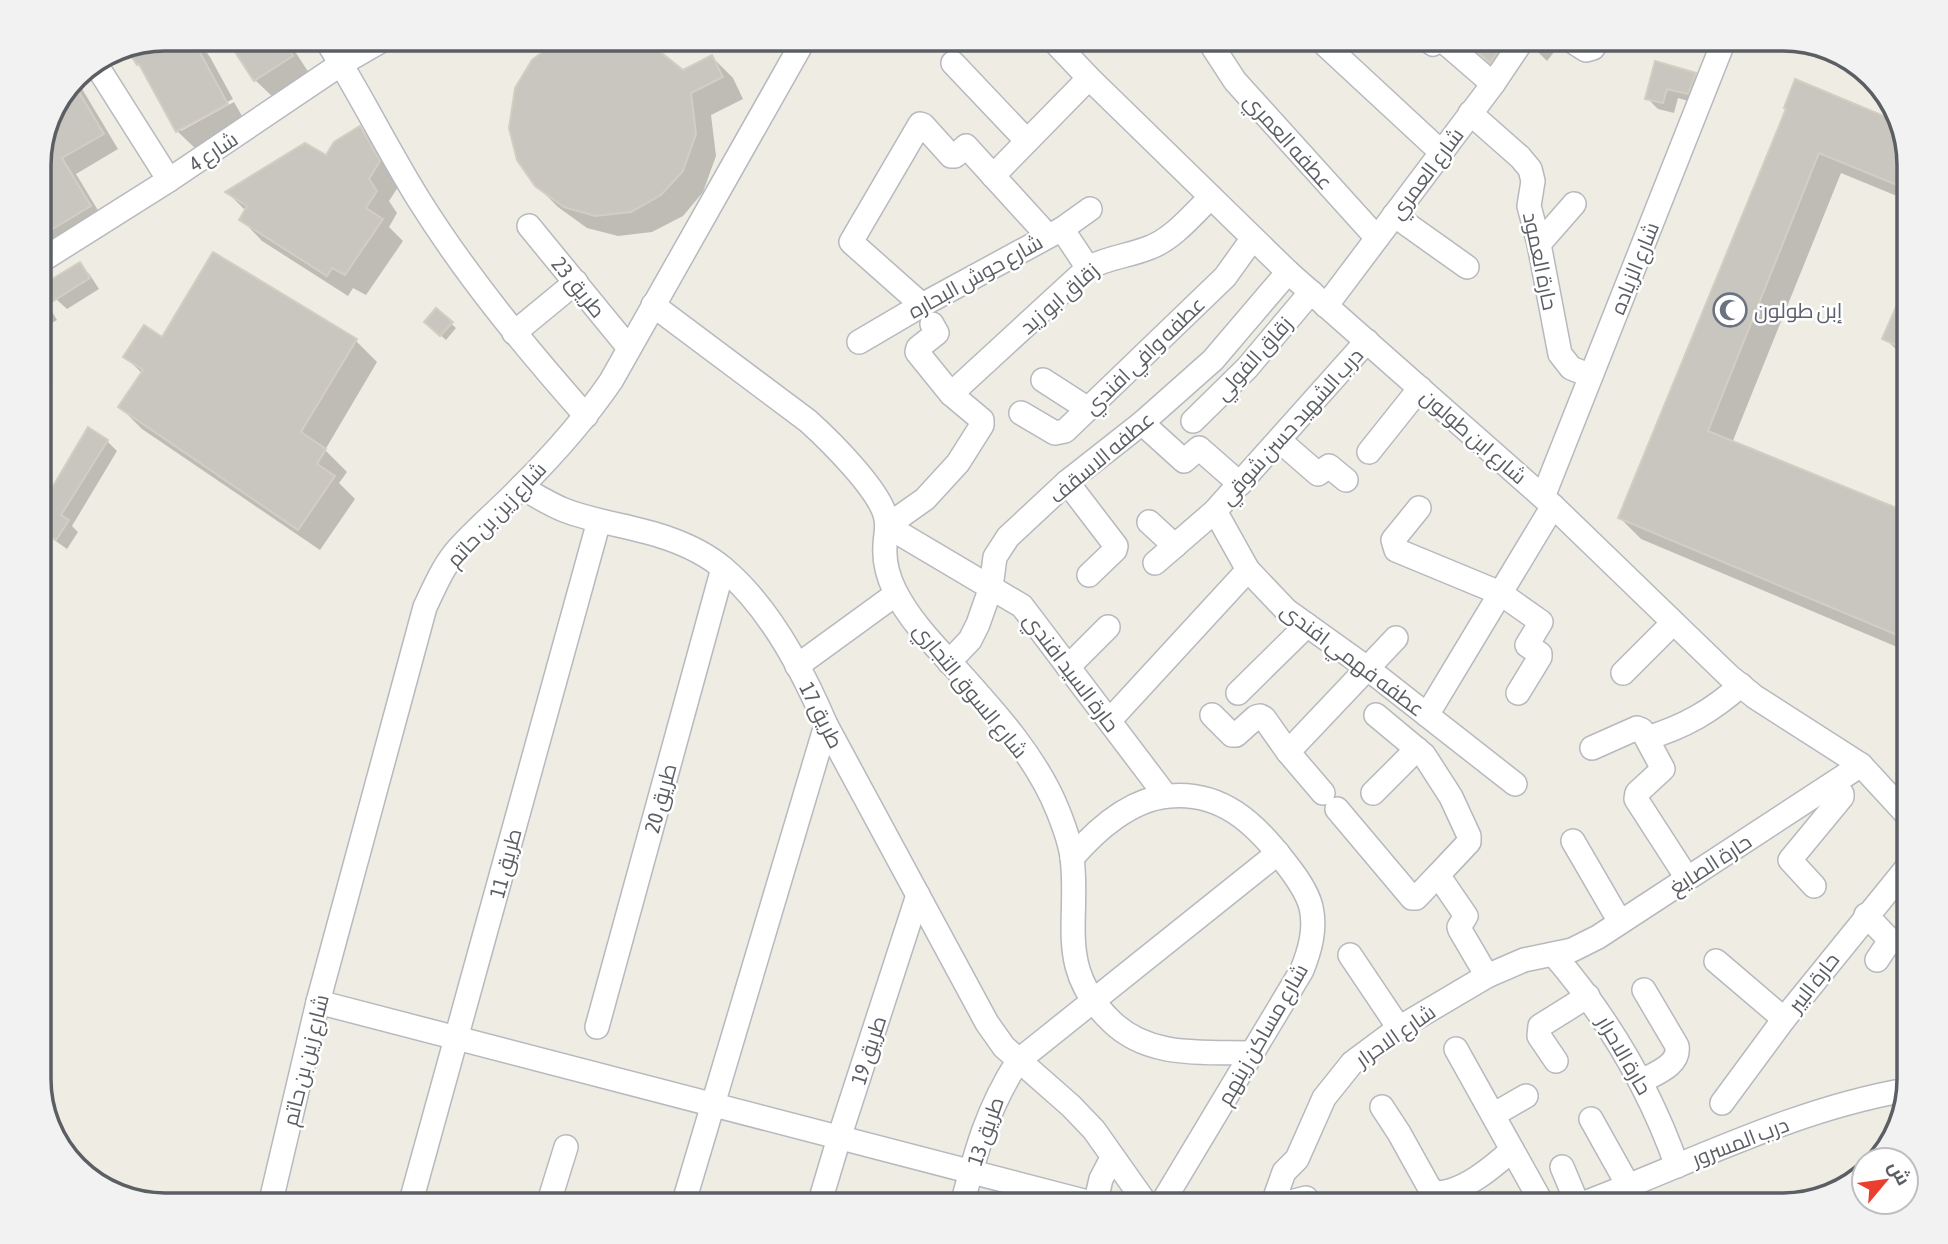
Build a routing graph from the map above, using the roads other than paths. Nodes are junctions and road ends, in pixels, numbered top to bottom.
1 (333, 51) edge
2 (364, 51) edge
3 (798, 51) edge
4 (1063, 51) edge
5 (1215, 51) edge
6 (1335, 51) edge
7 (1455, 51) edge
8 (1515, 51) edge
9 (1720, 51) edge
10 (953, 63) dead end
11 (341, 64) junction
12 (100, 72) edge
13 (1088, 78) junction
14 (1493, 84) junction
15 (1470, 113) junction
16 (1027, 141) junction
17 (1441, 152) junction
18 (993, 176) junction
19 (169, 180) junction
20 (1211, 197) junction
21 (1574, 204) dead end
22 (1090, 209) dead end
23 (1394, 215) junction
24 (529, 226) dead end
25 (1055, 232) junction
26 (1253, 238) junction
27 (1377, 239) junction
28 (1539, 244) junction
29 (51, 254) edge
30 (1467, 267) dead end
31 (1088, 268) junction
32 (1288, 272) junction
33 (576, 282) junction
34 (1319, 299) junction
35 (653, 305) junction
36 (927, 314) junction
37 (514, 333) junction
38 (1367, 341) junction
39 (859, 342) dead end
40 (629, 348) junction
41 (1591, 376) junction
42 (1043, 380) dead end
43 (1420, 388) junction
44 (951, 394) junction
45 (1088, 409) junction
46 (1021, 413) dead end
47 (586, 416) junction
48 (1193, 421) dead end
49 (1142, 423) junction
50 (1280, 441) junction
51 (1369, 452) dead end
52 (1346, 480) dead end
53 (1067, 482) junction
54 (1240, 484) junction
55 (521, 487) junction
56 (1548, 502) junction
57 (1419, 508) dead end
58 (1215, 511) junction
59 (599, 521) junction
60 (1149, 522) dead end
61 (887, 526) junction
62 (1175, 546) junction
63 (1155, 563) dead end
64 (723, 568) junction
65 (1248, 570) junction
66 (1089, 575) dead end
67 (990, 587) junction
68 (1500, 593) junction
69 (896, 594) junction
70 (1673, 623) junction
71 (1307, 625) junction
72 (1108, 627) dead end
73 (1396, 638) dead end
74 (949, 662) junction
75 (797, 666) junction
76 (1068, 667) junction
77 (1367, 668) junction
78 (1623, 673) dead end
79 (1741, 685) junction
80 (1238, 693) dead end
81 (1518, 693) dead end
82 (1212, 715) dead end
83 (1376, 715) dead end
84 (1427, 715) junction
85 (1110, 720) junction
86 (826, 725) junction
87 (1647, 738) junction
88 (1592, 748) dead end
89 (1418, 749) junction
90 (1288, 752) junction
91 (1861, 765) junction
92 (1834, 783) junction
93 (1516, 784) dead end
94 (1373, 793) dead end
95 (1166, 796) junction
96 (1897, 804) edge
97 (1573, 841) dead end
98 (1278, 853) junction
99 (1072, 858) junction
100 (1438, 875) junction
101 (1687, 878) junction
102 (1897, 878) edge
103 (1814, 886) dead end
104 (918, 895) junction
105 (1866, 915) junction
106 (1620, 922) junction
107 (1554, 955) junction
108 (1350, 956) dead end
109 (1877, 960) dead end
110 (1716, 961) dead end
111 (1487, 976) junction
112 (1644, 990) dead end
113 (1588, 996) junction
114 (1094, 1000) junction
115 (318, 1002) junction
116 (1784, 1019) junction
117 (597, 1027) dead end
118 (1399, 1028) junction
119 (456, 1038) junction
120 (1455, 1049) dead end
121 (1251, 1053) junction
122 (1556, 1060) dead end
123 (1018, 1061) junction
124 (1642, 1081) junction
125 (1896, 1092) edge
126 (1527, 1096) dead end
127 (1721, 1103) dead end
128 (713, 1105) junction
129 (1382, 1107) dead end
130 (1493, 1115) junction
131 (1591, 1119) dead end
132 (839, 1138) junction
133 (566, 1147) dead end
134 (1512, 1150) junction
135 (1112, 1158) junction
136 (1677, 1166) junction
137 (1562, 1167) dead end
138 (971, 1172) junction
139 (1637, 1192) edge
140 (273, 1193) edge
141 (414, 1193) edge
142 (552, 1193) edge
143 (687, 1193) edge
144 (823, 1193) edge
145 (965, 1193) edge
146 (1050, 1193) edge
147 (1098, 1193) edge
148 (1138, 1193) edge
149 (1169, 1193) edge
150 (1277, 1193) edge
151 (1536, 1193) edge
152 (1573, 1193) edge

1 - 11 street
2 - 11 street, شارع 4
3 - 35 street, شارع زين بن حاتم
4 - 13 street, شارع ابن طولون
5 - 27 street, عطفه العمري
6 - 17 street
7 - 14 street
8 - 14 street, شارع العمري
9 - 41 street, شارع الزياده
10 - 16 street
11 - 19 street, شارع 4
11 - 37 street
12 - 19 street
13 - 16 street
13 - 20 street, شارع ابن طولون
14 - 15 street, شارع العمري
15 - 17 street, شارع العمري
15 - 28 street, حارة العمود
16 - 18 street
17 - 23 street, شارع العمري
18 - 25 street
18 - 36 street
19 - 29 street, شارع 4
20 - 26 street, شارع ابن طولون
20 - 31 street, زقاق ابو زيد
21 - 28 street
22 - 25 street, شارع حوش البحاره
23 - 27 street, شارع العمري
23 - 30 street
24 - 33 street, طريق 23
25 - 31 street
25 - 36 street, شارع حوش البحاره
26 - 32 street, شارع ابن طولون
26 - 45 street, عطفه وافي افندي
27 - 34 street, شارع العمري
28 - 41 street, حارة العمود
31 - 44 street, زقاق ابو زيد
32 - 34 street, شارع ابن طولون
32 - 49 street, عطفه الاسقف
33 - 37 street
33 - 40 street, طريق 23
34 - 38 street, شارع ابن طولون
34 - 48 street, زقاق الفولي
35 - 40 street, شارع زين بن حاتم
35 - 61 street, شارع السوق التجاري
36 - 39 street, شارع حوش البحاره
36 - 44 street
37 - 47 street
38 - 43 street, شارع ابن طولون
38 - 50 street, درب الشهيد حسن شوقي
40 - 47 street, شارع زين بن حاتم
41 - 56 street, شارع الزياده
42 - 45 street
43 - 51 street
43 - 56 street, شارع ابن طولون
44 - 61 street
45 - 46 street, عطفه وافي افندي
47 - 55 street, شارع زين بن حاتم
49 - 53 street, عطفه الاسقف
49 - 54 street
50 - 52 street
50 - 54 street, درب الشهيد حسن شوقي
53 - 66 street
53 - 67 street, عطفه الاسقف
54 - 58 street, درب الشهيد حسن شوقي
55 - 59 street, طريق 17
55 - 115 street, شارع زين بن حاتم
56 - 68 street, شارع الزياده
56 - 70 street, شارع ابن طولون
57 - 68 street
58 - 62 street, درب الشهيد حسن شوقي
58 - 65 street, عطفه فهمي افندى
59 - 64 street, طريق 17
59 - 119 street, طريق 11
60 - 62 street
61 - 67 street, حارة السيد افندي
61 - 69 street, شارع السوق التجاري
62 - 63 street, درب الشهيد حسن شوقي
64 - 75 street, طريق 17
64 - 117 street, طريق 20
65 - 71 street, عطفه فهمي افندى
65 - 85 street
67 - 74 street, عطفه الاسقف
67 - 76 street, حارة السيد افندي
68 - 81 street
68 - 84 street, شارع الزياده
69 - 74 street, شارع السوق التجاري
69 - 75 street
70 - 78 street
70 - 79 street, شارع ابن طولون
71 - 77 street, عطفه فهمي افندى
71 - 80 street
72 - 76 street
73 - 77 street
74 - 99 street, شارع السوق التجاري
75 - 86 street, طريق 17
76 - 85 street, حارة السيد افندي
77 - 84 street, عطفه فهمي افندى
77 - 90 street
79 - 87 street
79 - 91 street, شارع ابن طولون
82 - 90 street
83 - 89 street
84 - 93 street, عطفه فهمي افندى
85 - 95 street, حارة السيد افندي
86 - 104 street, طريق 17
86 - 128 street
87 - 88 street
87 - 101 street
89 - 94 street
89 - 100 street
90 - 100 street
91 - 92 street, حارة الصايغ
91 - 96 street, شارع ابن طولون
92 - 101 street, حارة الصايغ
92 - 103 street
95 - 98 street, شارع مساكن زينهم
95 - 99 street, شارع مساكن زينهم
97 - 106 street
98 - 114 street, طريق 13
98 - 121 street, شارع مساكن زينهم
99 - 114 street, شارع السوق التجاري
100 - 111 street
101 - 106 street, حارة الصايغ
102 - 105 street, حارة البير
104 - 123 street, طريق 17
104 - 132 street, طريق 19
105 - 109 street
105 - 116 street, حارة البير
106 - 107 street, حارة الصايغ
107 - 111 street, شارع الاحرار
107 - 113 street, حارة الاحرار
108 - 118 street
110 - 116 street
111 - 118 street, شارع الاحرار
112 - 124 street
113 - 122 street
113 - 124 street, حارة الاحرار
114 - 121 street, شارع السوق التجاري
114 - 123 street, طريق 13
115 - 119 street
115 - 140 street, شارع زين بن حاتم
116 - 127 street, حارة البير
118 - 150 street, شارع الاحرار
119 - 128 street
119 - 141 street, طريق 11
120 - 130 street
121 - 149 street, شارع مساكن زينهم
123 - 135 street
123 - 138 street, طريق 13
124 - 136 street, حارة الاحرار
125 - 136 street, درب المسرور
126 - 130 street
128 - 132 street
128 - 143 street
129 - 134 street
130 - 134 street
131 - 139 street
132 - 138 street
132 - 144 street, طريق 19
133 - 142 street
134 - 151 street
135 - 147 street
135 - 148 street
136 - 139 street, درب المسرور
137 - 152 street
138 - 145 street, طريق 13
138 - 146 street

